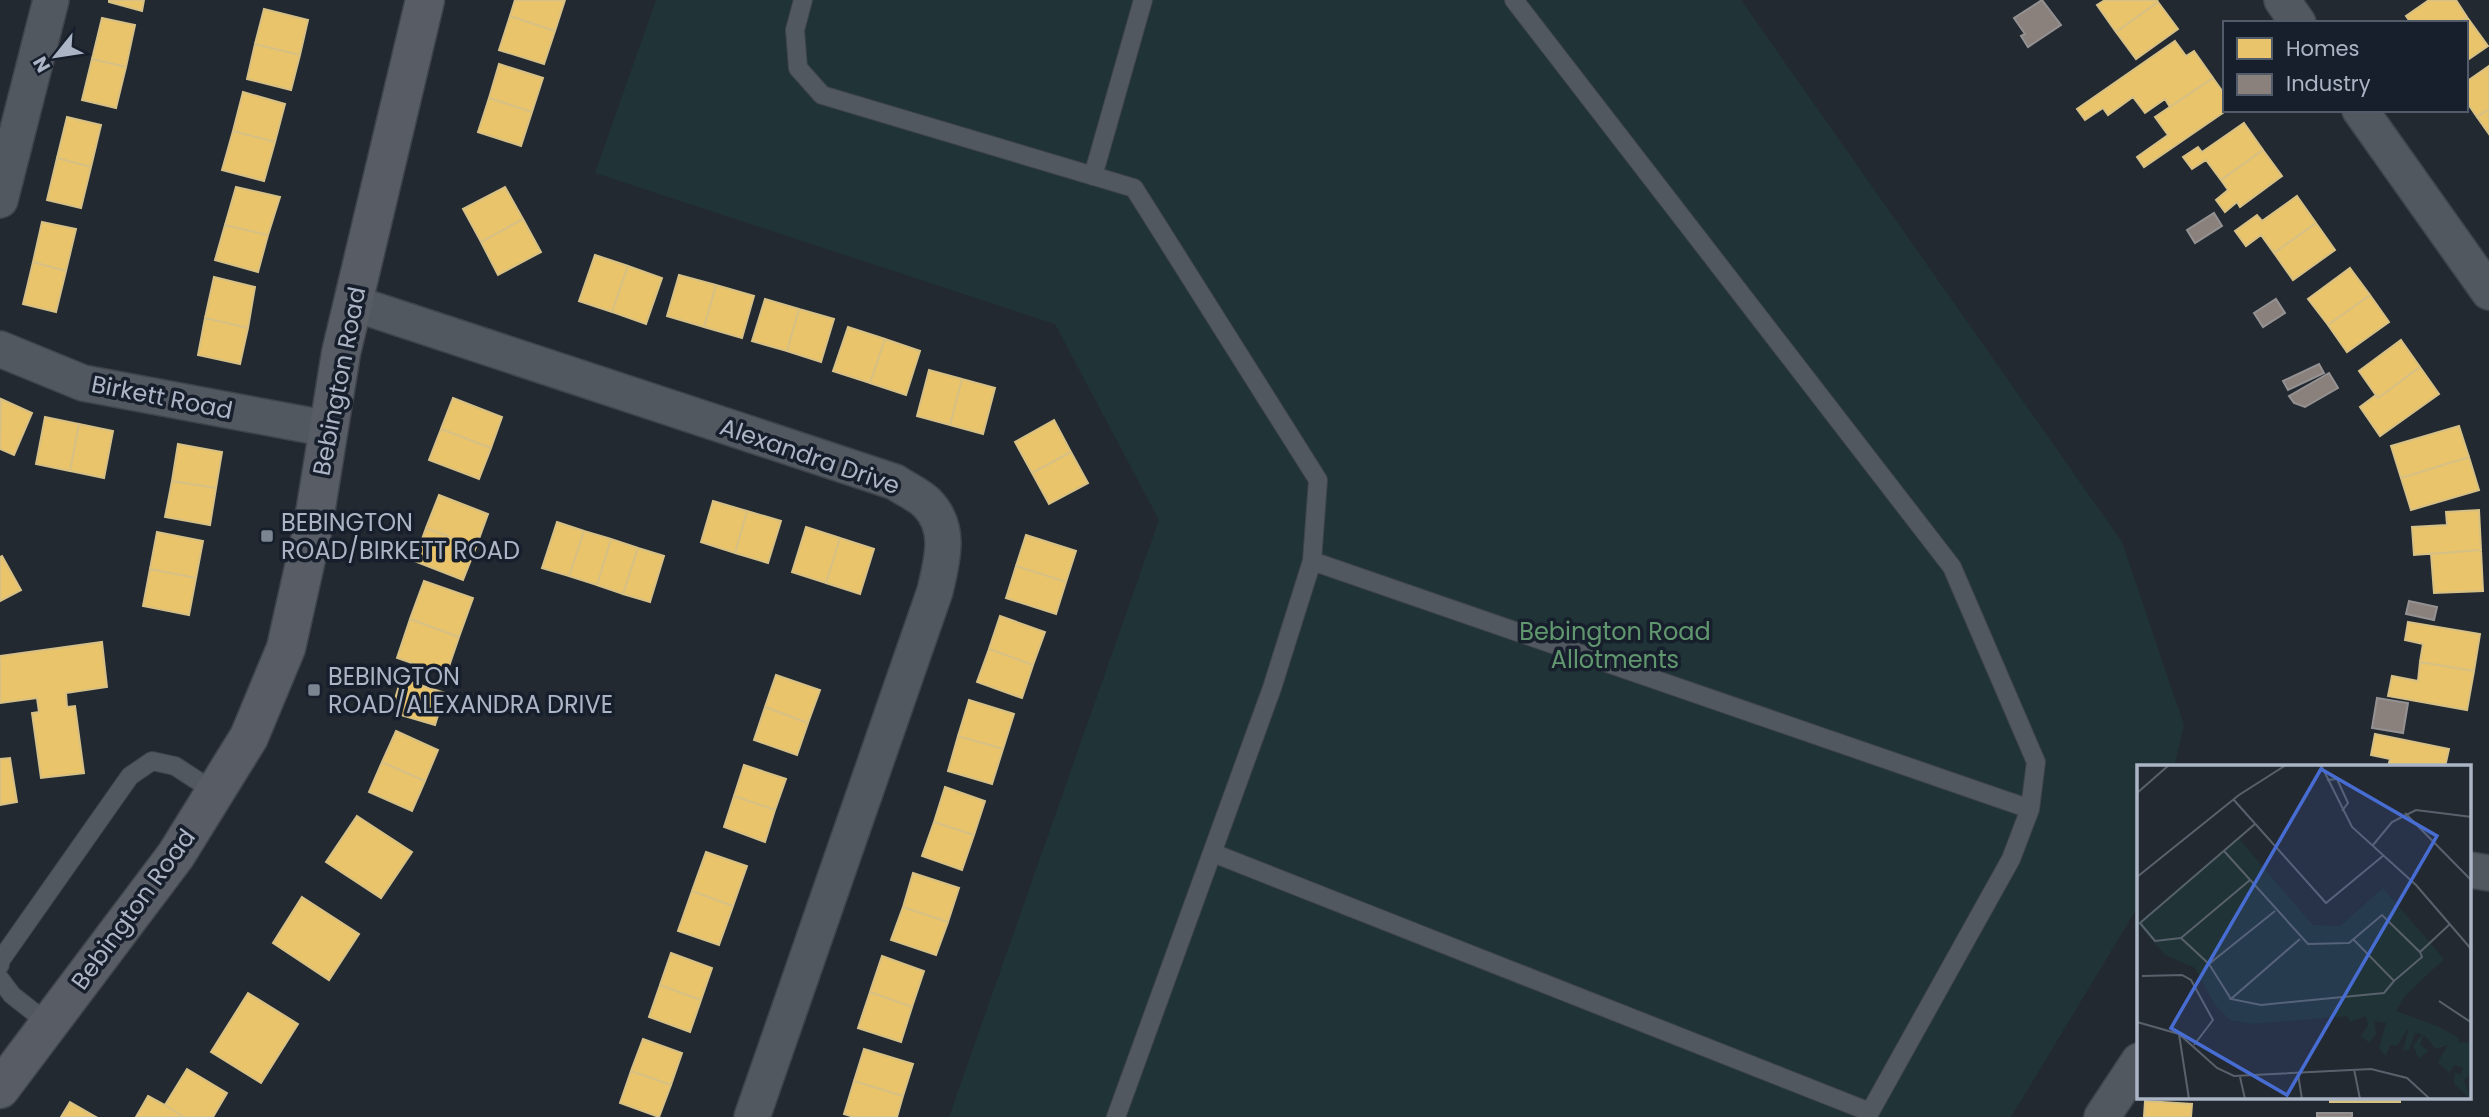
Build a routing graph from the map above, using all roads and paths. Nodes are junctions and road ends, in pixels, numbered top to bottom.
1 (51, 0) edge
2 (425, 0) edge
3 (803, 0) edge
4 (1143, 0) edge
5 (1514, 0) edge
6 (2361, 112) edge
7 (1093, 176) junction
8 (0, 200) edge
9 (2489, 292) edge
10 (353, 303) junction
11 (0, 349) edge
12 (329, 429) junction
13 (1312, 561) junction
14 (215, 792) junction
15 (2030, 809) junction
16 (1213, 853) junction
17 (0, 965) edge
18 (0, 979) edge
19 (49, 1024) junction
20 (2137, 1064) edge
21 (0, 1089) edge
22 (1870, 1114) edge
23 (752, 1117) edge
24 (1116, 1117) edge
25 (2102, 1117) edge

1 - 8 street
2 - 10 main road, Bebington Road
3 - 7 lane
4 - 7 lane
5 - 15 lane
6 - 9 street
7 - 13 lane
10 - 12 main road, Bebington Road
10 - 23 street, Alexandra Drive
11 - 12 street, Birkett Road
12 - 14 main road, Bebington Road
13 - 15 lane
13 - 16 lane
14 - 17 lane
14 - 19 main road, Bebington Road
15 - 22 lane
16 - 22 lane
16 - 24 lane
18 - 19 lane
19 - 21 main road, Bebington Road
20 - 25 street

